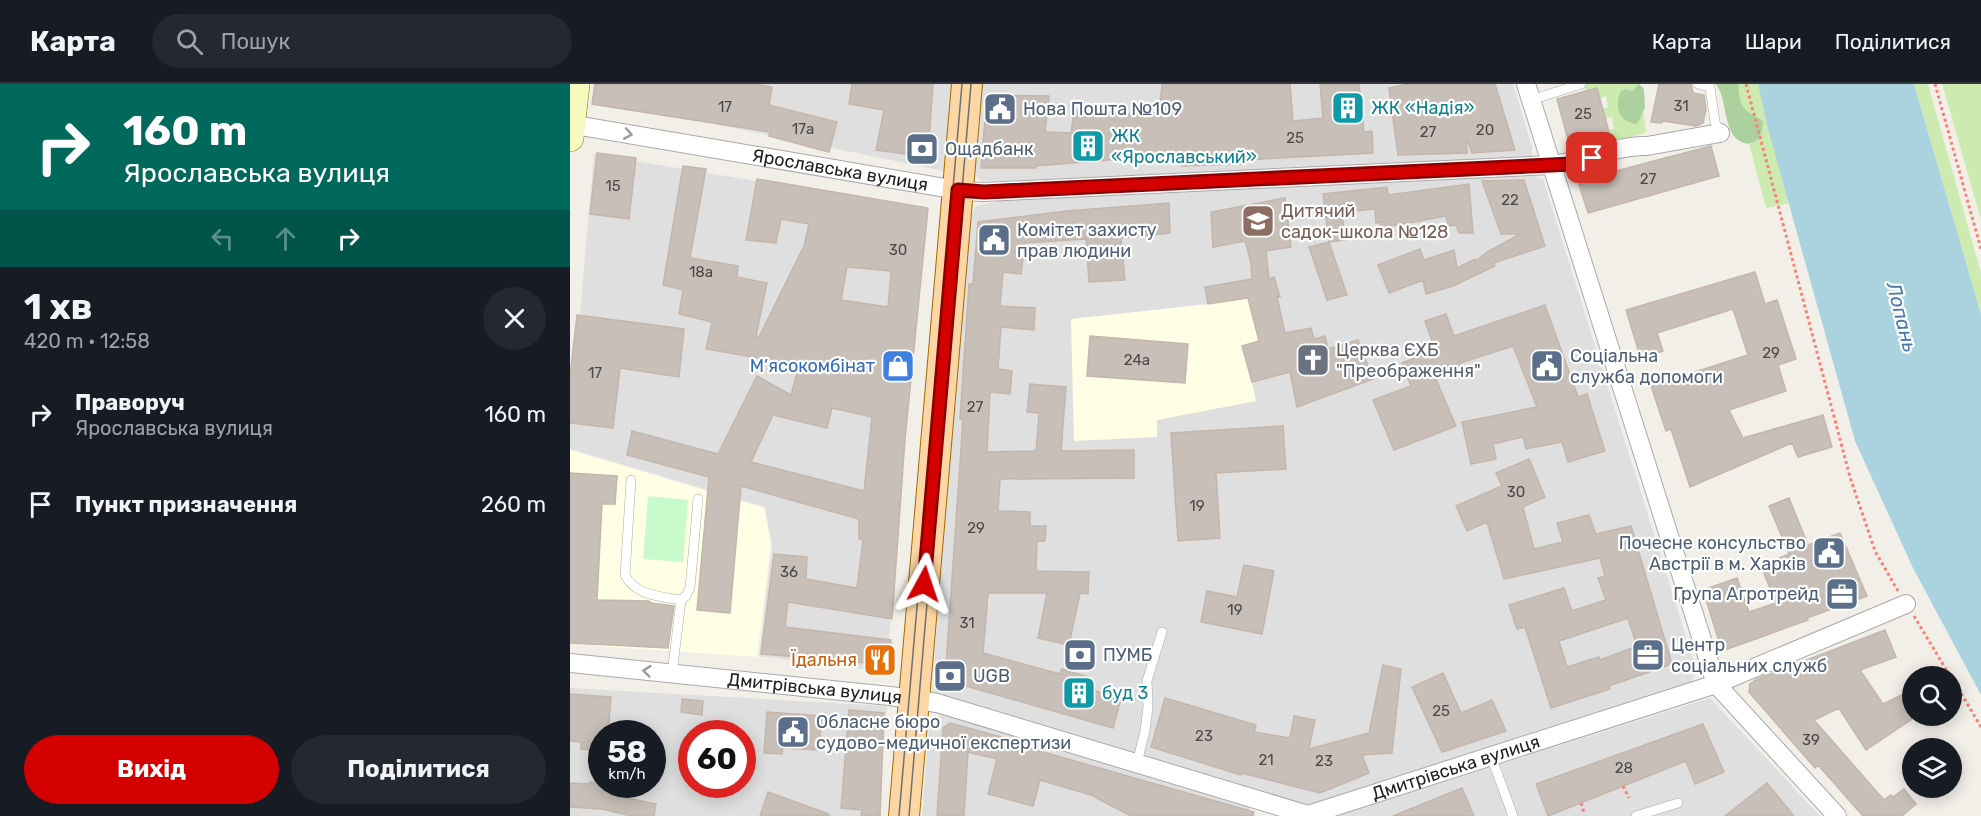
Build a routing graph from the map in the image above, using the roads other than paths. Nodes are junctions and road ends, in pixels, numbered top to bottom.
1 (576, 84) edge
2 (967, 84) edge
3 (1581, 84) edge
4 (1698, 84) edge
5 (1528, 92) edge
6 (570, 129) edge
7 (1720, 133) joint
8 (1551, 165) junction
9 (958, 190) junction
10 (631, 480) dead end
11 (698, 499) dead end
12 (681, 600) junction
13 (1906, 604) road end
14 (1162, 632) dead end
15 (570, 663) edge
16 (672, 674) junction
17 (1716, 684) junction
18 (914, 699) junction
19 (1491, 756) junction
20 (1137, 763) junction
21 (1678, 803) dead end
22 (1261, 808) edge
23 (904, 816) edge
24 (1513, 816) edge
25 (1636, 816) edge
26 (1838, 816) edge

1 - 6 street
2 - 9 main road
3 - 5 lane
4 - 7 lane
5 - 8 street
6 -> 9 street, Ярославська вулиця
7 - 8 street, Ярославська вулиця
8 - 9 street, Ярославська вулиця
8 - 17 street
9 - 18 main road
10 - 12 lane
11 - 12 lane
12 - 16 lane
13 - 17 street, Дмитрівська вулиця
14 - 20 lane
16 -> 15 street, Дмитрівська вулиця
16 - 18 street, Дмитрівська вулиця
17 - 19 street, Дмитрівська вулиця
17 - 26 street
18 - 20 street, Дмитрівська вулиця
18 - 23 main road
19 - 22 street, Дмитрівська вулиця
19 - 24 lane
20 - 22 street, Дмитрівська вулиця
21 - 25 lane

